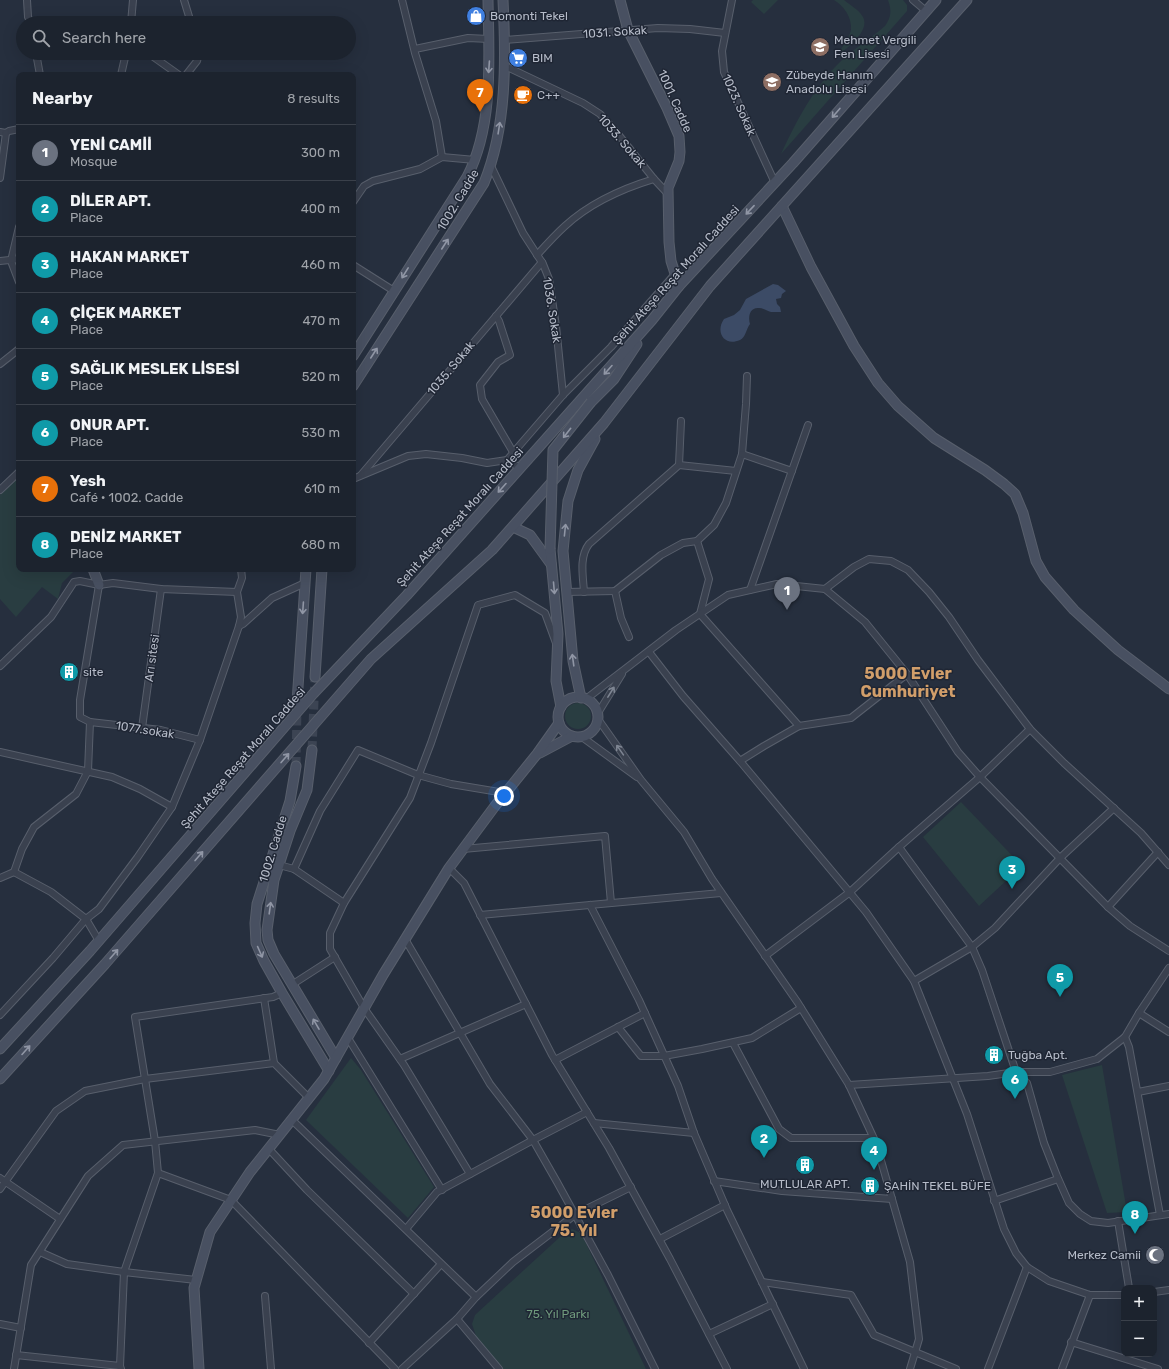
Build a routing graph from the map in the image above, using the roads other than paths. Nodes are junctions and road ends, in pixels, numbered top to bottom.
1 (27, 0) edge
2 (133, 0) edge
3 (184, 0) edge
4 (402, 0) edge
5 (488, 0) edge
6 (503, 0) edge
7 (620, 0) edge
8 (732, 0) edge
9 (913, 0) edge
10 (936, 0) edge
11 (967, 0) edge
12 (926, 11) junction
13 (28, 16) edge
14 (132, 16) edge
15 (189, 16) edge
16 (628, 30) junction
17 (726, 33) junction
18 (489, 39) junction
19 (505, 40) junction
20 (415, 49) junction
21 (37, 60) edge
22 (124, 60) edge
23 (158, 60) edge
24 (197, 60) edge
25 (505, 66) junction
26 (39, 72) edge
27 (122, 72) edge
28 (175, 72) edge
29 (188, 72) edge
30 (16, 130) edge
31 (3, 132) edge
32 (442, 157) junction
33 (475, 160) junction
34 (491, 166) junction
35 (0, 178) edge
36 (654, 179) junction
37 (774, 183) junction
38 (668, 194) junction
39 (356, 198) edge
40 (782, 206) junction
41 (16, 240) edge
42 (537, 255) junction
43 (16, 260) edge
44 (0, 261) edge
45 (11, 261) junction
46 (542, 262) junction
47 (356, 267) edge
48 (16, 274) edge
49 (675, 274) junction
50 (679, 286) junction
51 (394, 291) junction
52 (409, 300) junction
53 (496, 316) junction
54 (652, 320) junction
55 (16, 351) edge
56 (356, 351) edge
57 (0, 364) edge
58 (747, 376) dead end
59 (356, 381) edge
60 (563, 395) junction
61 (681, 421) dead end
62 (604, 423) junction
63 (808, 424) dead end
64 (513, 452) junction
65 (742, 454) junction
66 (507, 460) junction
67 (679, 465) junction
68 (520, 468) junction
69 (792, 470) junction
70 (736, 471) junction
71 (16, 475) edge
72 (361, 475) junction
73 (356, 477) edge
74 (0, 490) edge
75 (513, 527) junction
76 (697, 541) junction
77 (551, 564) junction
78 (94, 572) edge
79 (241, 572) edge
80 (306, 572) edge
81 (322, 572) edge
82 (305, 583) junction
83 (321, 584) junction
84 (99, 585) junction
85 (161, 588) junction
86 (826, 589) junction
87 (750, 590) junction
88 (615, 591) junction
89 (238, 592) junction
90 (566, 592) junction
91 (584, 592) junction
92 (700, 614) junction
93 (239, 626) junction
94 (629, 637) dead end
95 (558, 647) junction
96 (649, 652) junction
97 (0, 666) edge
98 (624, 671) junction
99 (907, 674) junction
100 (315, 677) tunnel mouth
101 (1169, 689) edge
102 (583, 699) junction
103 (297, 702) tunnel mouth
104 (561, 707) junction
105 (598, 716) junction
106 (90, 722) junction
107 (559, 723) junction
108 (799, 726) junction
109 (142, 728) junction
110 (1030, 730) junction
111 (572, 736) junction
112 (582, 737) junction
113 (200, 740) junction
114 (312, 750) tunnel mouth
115 (0, 752) edge
116 (537, 754) junction
117 (740, 761) junction
118 (296, 766) tunnel mouth
119 (88, 771) junction
120 (418, 775) junction
121 (980, 776) junction
122 (641, 780) junction
123 (505, 793) junction
124 (172, 807) junction
125 (1114, 808) junction
126 (899, 847) junction
127 (463, 849) junction
128 (1158, 852) junction
129 (1060, 858) junction
130 (275, 863) junction
131 (1169, 865) edge
132 (449, 868) junction
133 (294, 869) junction
134 (14, 872) junction
135 (0, 878) edge
136 (721, 892) junction
137 (850, 892) junction
138 (344, 903) junction
139 (611, 903) junction
140 (590, 905) junction
141 (1108, 907) junction
142 (480, 915) junction
143 (86, 918) junction
144 (405, 940) junction
145 (99, 941) junction
146 (972, 947) junction
147 (1169, 951) edge
148 (765, 956) junction
149 (335, 957) junction
150 (1169, 968) edge
151 (914, 981) junction
152 (293, 984) junction
153 (282, 993) junction
154 (264, 998) junction
155 (526, 1004) junction
156 (364, 1008) junction
157 (801, 1008) junction
158 (1, 1012) edge
159 (645, 1013) junction
160 (1138, 1013) junction
161 (618, 1027) junction
162 (460, 1032) junction
163 (1169, 1032) edge
164 (1125, 1037) junction
165 (348, 1038) junction
166 (733, 1043) junction
167 (0, 1049) edge
168 (664, 1056) junction
169 (336, 1058) junction
170 (400, 1059) junction
171 (555, 1060) junction
172 (274, 1063) junction
173 (329, 1070) junction
174 (1016, 1072) junction
175 (952, 1078) junction
176 (0, 1079) edge
177 (145, 1079) junction
178 (849, 1085) junction
179 (1169, 1086) edge
180 (1138, 1092) junction
181 (309, 1098) junction
182 (587, 1112) junction
183 (292, 1120) junction
184 (594, 1123) junction
185 (694, 1133) junction
186 (280, 1135) junction
187 (873, 1138) junction
188 (532, 1140) junction
189 (155, 1141) junction
190 (268, 1149) junction
191 (158, 1173) junction
192 (470, 1174) junction
193 (1058, 1179) junction
194 (3, 1180) edge
195 (714, 1181) junction
196 (631, 1187) junction
197 (0, 1189) edge
198 (442, 1190) junction
199 (892, 1199) junction
200 (231, 1200) junction
201 (994, 1201) junction
202 (725, 1205) junction
203 (576, 1214) junction
204 (1169, 1214) edge
205 (1160, 1215) junction
206 (60, 1219) junction
207 (1118, 1221) junction
208 (406, 1229) junction
209 (660, 1239) junction
210 (40, 1252) junction
211 (441, 1264) junction
212 (1027, 1267) junction
213 (124, 1272) junction
214 (196, 1280) junction
215 (762, 1282) junction
216 (1129, 1285) edge
217 (1169, 1290) edge
218 (1157, 1292) edge
219 (414, 1294) junction
220 (1090, 1295) junction
221 (1121, 1295) edge
222 (265, 1296) dead end
223 (476, 1297) junction
224 (773, 1304) junction
225 (457, 1319) junction
226 (0, 1324) edge
227 (21, 1328) junction
228 (709, 1334) junction
229 (1071, 1342) junction
230 (369, 1343) junction
231 (915, 1352) junction
232 (16, 1355) junction
233 (81, 1362) junction
234 (120, 1368) edge
235 (14, 1369) edge
236 (80, 1369) edge
237 (199, 1369) edge
238 (271, 1369) edge
239 (395, 1369) edge
240 (402, 1369) edge
241 (499, 1369) edge
242 (655, 1369) edge
243 (727, 1369) edge
244 (804, 1369) edge
245 (910, 1369) edge
246 (956, 1369) edge
247 (988, 1369) edge
248 (1062, 1369) edge
249 (1158, 1369) edge

1 - 13 street
2 - 14 street
3 - 15 street
4 - 20 street
5 - 18 main road, 1002. Cadde
6 - 19 main road, 1002. Cadde
7 - 16 main road, 1001. Cadde
8 - 17 street, 1023. Sokak
9 - 12 street
10 - 12 main road, Şehit Ateşe Reşat Moralı Caddesi
11 - 40 main road
12 -> 37 main road, Şehit Ateşe Reşat Moralı Caddesi
16 - 17 street, 1031. Sokak
16 - 19 street, 1031. Sokak
16 - 38 main road, 1001. Cadde
17 - 37 street, 1023. Sokak
18 - 19 main road
18 - 20 street
18 -> 33 main road, 1002. Cadde
19 - 25 main road, 1002. Cadde
20 - 32 street
21 - 26 street
22 - 27 street
23 - 28 street
24 - 29 street
34 -> 25 main road, 1002. Cadde
25 - 36 street, 1033. Sokak
30 - 31 street
31 - 35 street
32 - 33 street
32 - 39 street
33 - 34 main road
33 -> 51 main road, 1002. Cadde
34 - 42 street, 1036. Sokak
52 -> 34 main road, 1002. Cadde
36 - 38 street, 1033. Sokak
36 - 42 street
37 -> 50 main road, Şehit Ateşe Reşat Moralı Caddesi
38 - 49 main road, 1001. Cadde
40 - 62 main road
40 - 101 main road
41 - 45 street
42 - 46 street, 1036. Sokak
43 - 45 street
44 - 45 street
45 - 48 street
46 - 53 street, 1035. Sokak
46 - 60 street, 1036. Sokak
47 - 51 street
49 - 50 main road, 1001. Cadde
49 - 60 street
50 - 54 main road, Şehit Ateşe Reşat Moralı Caddesi
51 - 52 main road
51 - 56 main road, 1002. Cadde
59 -> 52 main road, 1002. Cadde
53 - 64 street
53 - 72 street, 1035. Sokak
54 -> 68 main road, Şehit Ateşe Reşat Moralı Caddesi
54 -> 77 main road, bridge
55 - 57 street
58 - 65 street
60 - 64 street
61 - 67 street
62 - 75 main road
90 -> 62 main road
63 - 69 street
64 - 66 street
65 - 69 street
65 - 70 street
66 - 68 street
66 - 72 street
67 - 70 street
67 - 91 street
68 -> 145 main road, Şehit Ateşe Reşat Moralı Caddesi
69 - 87 street
70 - 76 street
71 - 74 street
72 - 73 street
75 - 77 main road
176 -> 75 main road
76 - 88 street
76 - 92 street
77 -> 95 main road
78 - 84 main road
79 - 89 street
80 - 82 main road
81 - 83 main road
82 - 83 main road
82 - 93 street
82 -> 103 main road
83 - 100 main road
84 - 85 street
84 - 97 street
84 - 106 street
85 - 89 street
85 - 109 street, Arı sitesi
86 - 87 street
86 - 99 street
86 - 110 street
87 - 92 street
88 - 91 street
88 - 94 street
89 - 93 street
90 - 91 street
102 -> 90 main road
92 - 96 street
92 - 108 street
93 - 113 street
95 - 104 main road
95 - 120 street
96 - 98 street
96 - 117 street
98 - 102 street
105 -> 98 street
99 - 108 street
99 - 121 street
102 - 104 main road
102 - 105 main road
104 - 107 main road
105 - 112 main road
122 -> 105 street
106 - 109 street, 1077.sokak
106 - 119 street
107 - 111 main road
107 - 116 main road
108 - 117 street
109 - 113 street, 1077.sokak
110 - 121 street
110 - 125 street
111 - 112 main road
111 - 116 main road
112 - 122 street
113 - 124 street
114 - 130 main road, 1002. Cadde
115 - 119 street
116 - 123 main road
117 - 137 street
118 - 130 main road, 1002. Cadde
119 - 124 street
119 - 134 street
120 - 123 street
120 - 133 street
120 - 138 street
121 - 126 street
121 - 129 street
122 - 136 street
123 - 127 main road
124 - 143 street
125 - 128 street
125 - 129 street
126 - 137 street
126 - 146 street
127 - 132 main road
127 - 139 street
128 - 131 street
128 - 141 street
129 - 141 street
129 - 146 street
130 - 133 street
152 -> 130 main road, 1002. Cadde
130 -> 153 main road, 1002. Cadde
132 - 142 street
132 - 144 main road
133 - 138 street
134 - 135 street
134 - 143 street
136 - 139 street
136 - 148 street
137 - 148 street
137 - 151 street
138 - 149 street
139 - 140 street
140 - 142 street
140 - 159 street
141 - 147 street
142 - 155 street
143 - 145 street
143 - 158 street
144 - 156 main road
144 - 162 street
145 - 167 main road, Şehit Ateşe Reşat Moralı Caddesi
146 - 151 street
146 - 174 street
148 - 157 street
149 - 152 street
149 - 156 street
150 - 160 street
151 - 175 street
152 - 153 main road
169 -> 152 main road, 1002. Cadde
153 - 154 street
153 - 173 main road, 1002. Cadde
154 - 172 street
154 - 177 street
155 - 162 street
155 - 171 street
156 - 165 main road
156 - 170 street
157 - 166 street
157 - 178 street
159 - 161 street
159 - 168 street
160 - 163 street
160 - 164 street
161 - 168 street
161 - 171 street
162 - 170 street
162 - 188 street
164 - 174 street
164 - 180 street
165 - 169 main road
165 - 198 street
166 - 168 street
166 - 187 street
168 - 185 street
169 - 173 main road
170 - 192 street
171 - 182 street
172 - 177 street
172 - 181 street
173 - 181 main road
174 - 175 street
174 - 193 street
175 - 178 street
175 - 201 street
177 - 189 street
177 - 194 street
178 - 187 street
179 - 180 street
180 - 205 street
181 - 183 main road
182 - 184 street
182 - 188 street
183 - 186 main road
183 - 208 street
184 - 185 street
184 - 196 street
185 - 195 street
186 - 189 street
186 - 190 main road
187 - 199 street
188 - 192 street
188 - 203 street
189 - 191 street
189 - 206 street
190 - 200 main road
190 - 219 street
191 - 200 street
191 - 213 street
192 - 198 street
193 - 201 street
193 - 207 street
194 - 197 street
194 - 206 street
195 - 199 street
195 - 202 street
196 - 203 street
196 - 209 street
198 - 208 street
199 - 231 street
200 - 214 main road
200 - 230 street
201 - 212 street
202 - 209 street
202 - 215 street
203 - 223 street
203 - 242 street
204 - 205 street
205 - 207 street
206 - 210 street
207 - 216 street
208 - 211 street
209 - 228 street
210 - 213 street
210 - 227 street
211 - 219 street
211 - 223 street
212 - 220 street
212 - 247 street
213 - 214 street
213 - 234 street
214 - 237 main road
215 - 224 street
215 - 231 street
217 - 218 street
219 - 230 street
220 - 221 street
220 - 229 street
222 - 238 street
223 - 225 street
224 - 228 street
224 - 244 street
225 - 240 street
225 - 241 street
226 - 227 street
227 - 232 street
228 - 243 street
229 - 248 street
229 - 249 street
230 - 239 street
231 - 245 street
231 - 246 street
232 - 233 street
232 - 235 street
233 - 234 street
233 - 236 street

